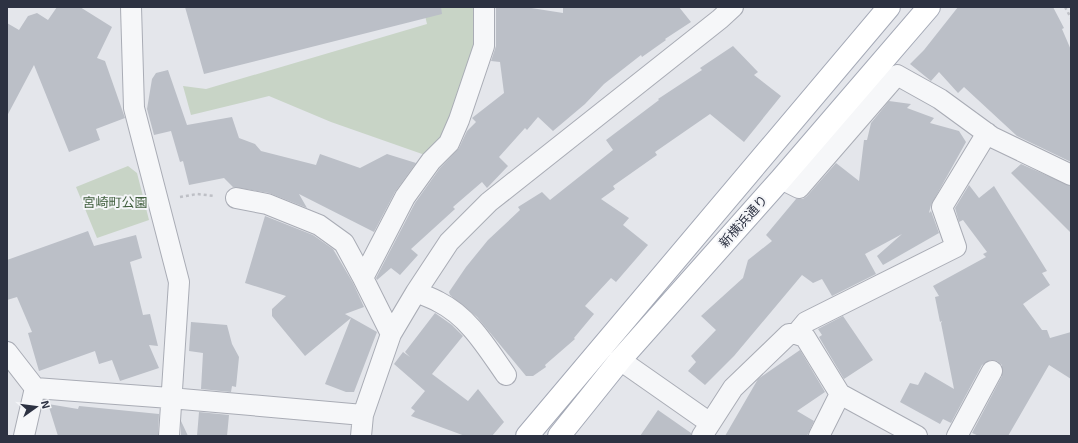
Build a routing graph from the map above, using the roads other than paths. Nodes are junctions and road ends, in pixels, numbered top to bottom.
1 (131, 7) edge
2 (484, 7) edge
3 (732, 7) edge
4 (889, 7) edge
5 (929, 7) edge
6 (987, 133) junction
7 (1071, 175) edge
8 (781, 179) junction
9 (236, 198) road end
10 (364, 278) junction
11 (416, 292) junction
12 (391, 334) junction
13 (796, 334) junction
14 (7, 352) edge
15 (620, 360) junction
16 (992, 371) dead end
17 (506, 375) dead end
18 (36, 388) junction
19 (840, 394) junction
20 (170, 398) junction
21 (363, 415) junction
22 (706, 430) edge
23 (24, 436) edge
24 (169, 436) edge
25 (361, 436) edge
26 (527, 436) edge
27 (559, 436) edge
28 (819, 436) edge
29 (917, 436) edge
30 (957, 436) edge

1 - 20 street
2 - 10 street
3 - 11 street
4 - 26 main road, 新横浜通り
5 - 8 main road, 新横浜通り
6 - 7 street
6 - 8 street
6 - 13 street
8 - 15 main road, 新横浜通り
9 - 10 street
10 - 12 street
11 - 12 street
11 - 17 street
12 - 21 street
13 - 19 street
13 - 22 street
14 - 18 street
15 - 22 street
15 - 27 main road, 新横浜通り
16 - 30 street
18 - 20 street
18 - 23 street
19 - 28 street
19 - 29 street
20 - 21 street
20 - 24 street
21 - 25 street

